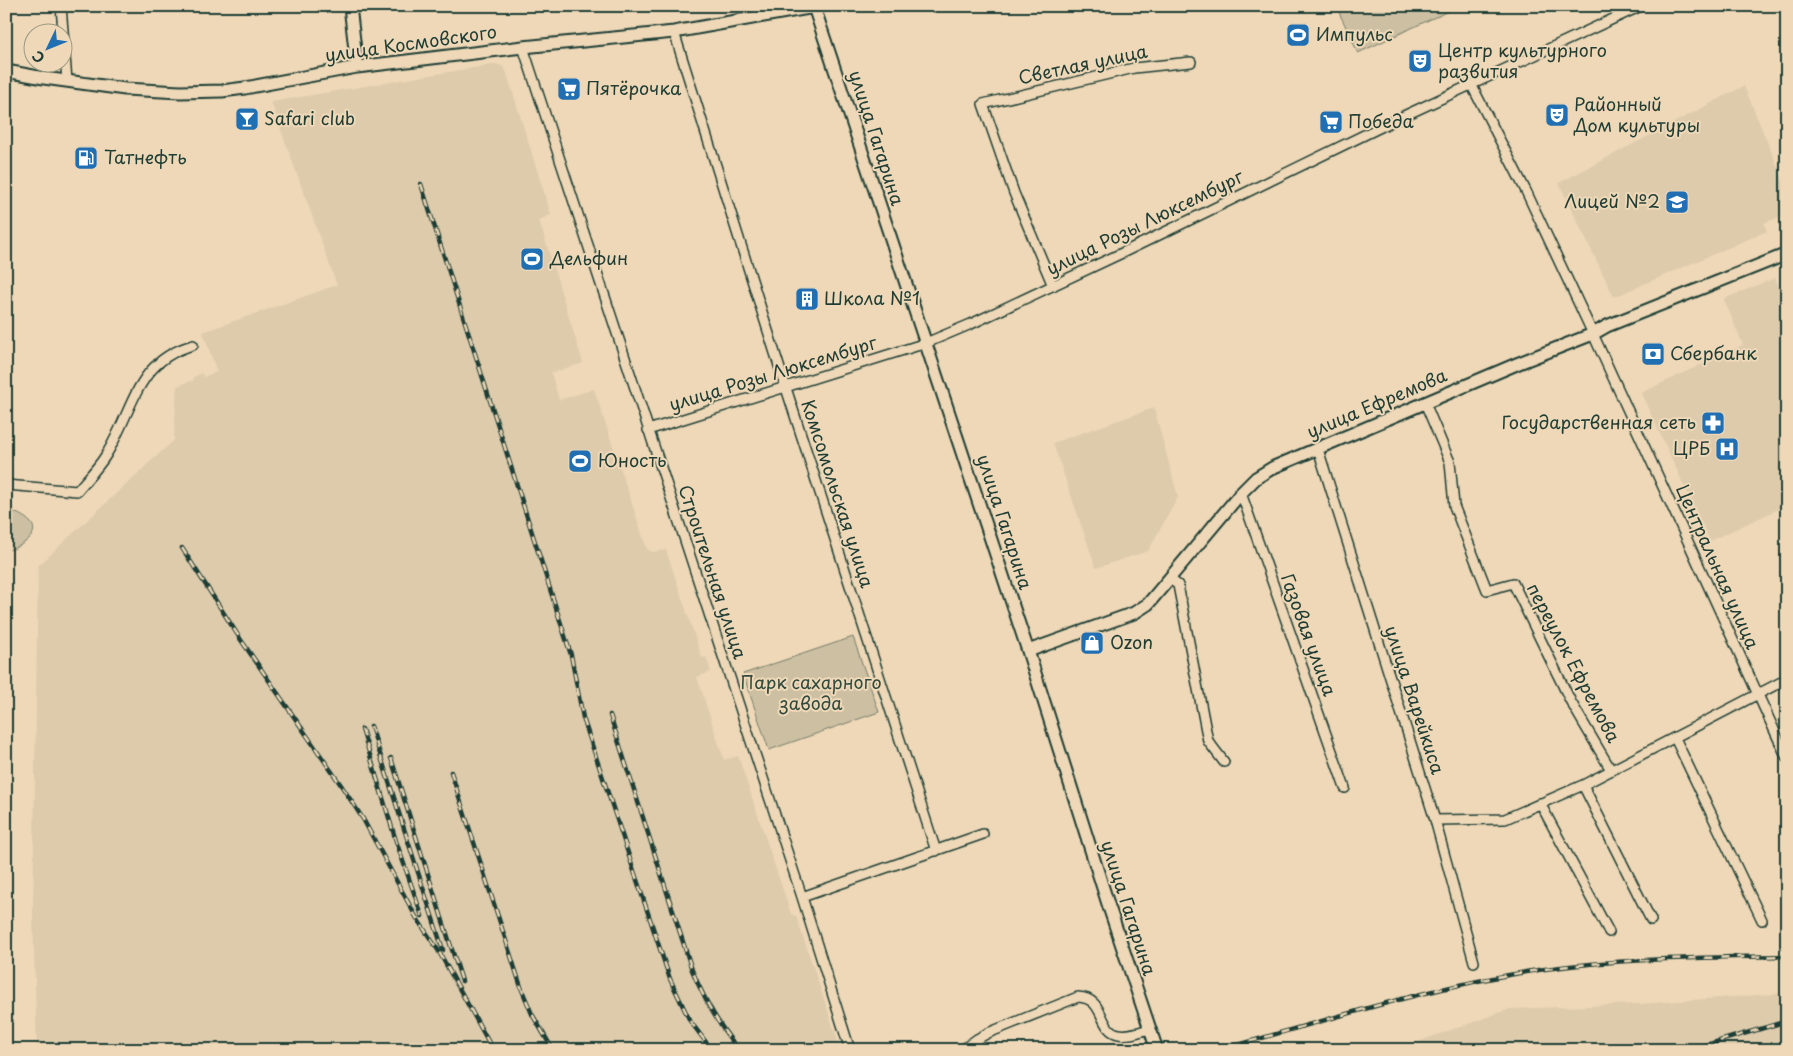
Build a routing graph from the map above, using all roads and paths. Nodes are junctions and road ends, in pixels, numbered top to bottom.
1 (61, 6) edge
2 (350, 6) edge
3 (1641, 6) edge
4 (816, 7) edge
5 (674, 32) junction
6 (523, 47) junction
7 (1191, 62) dead end
8 (357, 67) junction
9 (6, 71) edge
10 (67, 81) junction
11 (1471, 84) junction
12 (1787, 254) edge
13 (1053, 286) junction
14 (1593, 334) junction
15 (926, 343) junction
16 (193, 345) dead end
17 (786, 388) junction
18 (1425, 403) junction
19 (648, 430) junction
20 (1318, 448) junction
21 (6, 485) edge
22 (1241, 493) junction
23 (1170, 579) junction
24 (1028, 651) junction
25 (1787, 679) edge
26 (1756, 694) junction
27 (1675, 738) junction
28 (1787, 758) edge
29 (1224, 762) dead end
30 (1611, 770) junction
31 (1583, 784) junction
32 (1346, 788) dead end
33 (1540, 803) junction
34 (1435, 820) junction
35 (983, 834) dead end
36 (936, 851) junction
37 (802, 897) junction
38 (1651, 920) dead end
39 (1762, 920) dead end
40 (1609, 932) dead end
41 (1474, 962) dead end
42 (1149, 1029) junction
43 (850, 1050) edge
44 (962, 1050) edge
45 (1157, 1050) edge

1 - 10 street
2 - 8 street
3 - 11 street, улица Розы Люксембург
4 - 5 street, улица Космовского
4 - 15 street, улица Гагарина
5 - 6 street, улица Космовского
5 - 17 street, Комсомольская улица
6 - 8 street, улица Космовского
6 - 19 street, Строительная улица
7 - 13 street, Светлая улица
8 - 10 street, улица Космовского
9 - 10 street, улица Космовского
11 - 13 street, улица Розы Люксембург
11 - 14 street, Центральная улица
12 - 14 street, улица Ефремова
13 - 15 street, улица Розы Люксембург
14 - 18 street, улица Ефремова
14 - 26 street, Центральная улица
15 - 17 street, улица Розы Люксембург
15 - 24 street, улица Гагарина
16 - 21 street
17 - 19 street, улица Розы Люксембург
17 - 36 street, Комсомольская улица
18 - 20 street, улица Ефремова
18 - 30 street, переулок Ефремова
19 - 37 street, Строительная улица
20 - 22 street, улица Ефремова
20 - 34 street, улица Варейкиса
22 - 23 street, улица Ефремова
22 - 32 street, Газовая улица
23 - 24 street, улица Ефремова
23 - 29 street
24 - 42 street, улица Гагарина
25 - 26 street
26 - 27 street
26 - 28 street, Центральная улица
27 - 30 street
27 - 39 street
30 - 31 street
31 - 33 street
31 - 38 street
33 - 34 street
33 - 40 street
34 - 41 street, улица Варейкиса
35 - 36 street
36 - 37 street
37 - 43 street, Строительная улица
42 - 44 street
42 - 45 street, улица Гагарина

